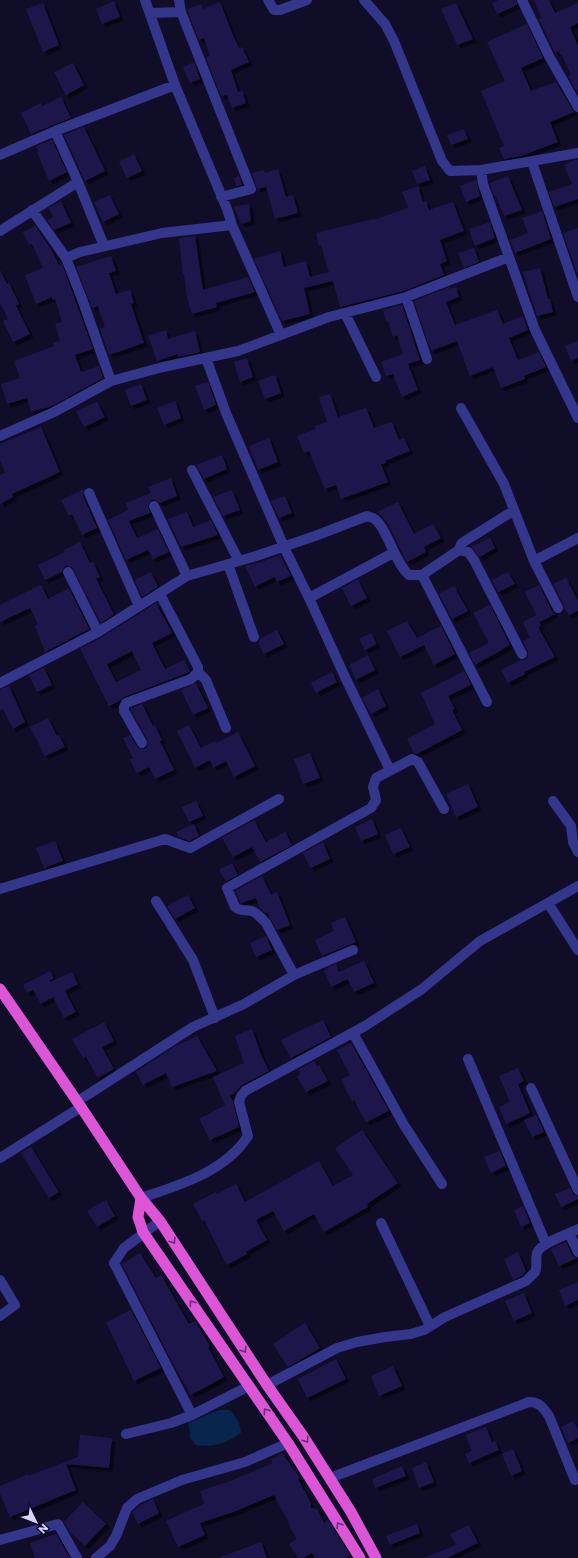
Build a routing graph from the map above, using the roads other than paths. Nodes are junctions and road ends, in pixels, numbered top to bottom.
1 (146, 0) edge
2 (179, 0) edge
3 (268, 0) edge
4 (308, 0) edge
5 (364, 0) edge
6 (522, 0) edge
7 (181, 12) junction
8 (150, 13) junction
9 (175, 85) junction
10 (578, 107) edge
11 (55, 131) junction
12 (578, 153) edge
13 (0, 155) edge
14 (532, 162) junction
15 (481, 170) junction
16 (78, 182) junction
17 (221, 197) junction
18 (32, 210) junction
19 (232, 225) junction
20 (0, 231) edge
21 (104, 246) junction
22 (509, 257) junction
23 (66, 258) junction
24 (406, 297) junction
25 (578, 297) edge
26 (345, 313) junction
27 (281, 335) junction
28 (206, 358) junction
29 (427, 359) dead end
30 (376, 377) dead end
31 (111, 381) junction
32 (461, 408) dead end
33 (578, 418) edge
34 (0, 436) edge
35 (192, 470) dead end
36 (89, 493) dead end
37 (154, 506) dead end
38 (513, 511) junction
39 (578, 538) edge
40 (284, 547) junction
41 (459, 550) junction
42 (393, 553) junction
43 (239, 561) junction
44 (534, 561) junction
45 (228, 564) junction
46 (68, 572) dead end
47 (422, 575) junction
48 (187, 576) junction
49 (160, 594) junction
50 (309, 598) junction
51 (139, 606) junction
52 (558, 608) dead end
53 (98, 632) junction
54 (254, 637) dead end
55 (522, 654) dead end
56 (198, 672) junction
57 (0, 683) edge
58 (486, 702) dead end
59 (226, 728) dead end
60 (142, 743) dead end
61 (390, 770) junction
62 (279, 799) dead end
63 (553, 801) dead end
64 (444, 809) dead end
65 (578, 852) edge
66 (578, 886) edge
67 (0, 889) edge
68 (156, 901) dead end
69 (548, 903) junction
70 (353, 950) dead end
71 (578, 950) edge
72 (294, 975) junction
73 (0, 989) edge
74 (215, 1018) junction
75 (353, 1033) junction
76 (468, 1059) dead end
77 (531, 1088) dead end
78 (80, 1104) junction
79 (0, 1158) edge
80 (442, 1184) dead end
81 (578, 1190) edge
82 (141, 1198) junction
83 (160, 1221) junction
84 (381, 1223) dead end
85 (574, 1231) edge
86 (143, 1232) junction
87 (546, 1244) junction
88 (578, 1252) edge
89 (0, 1280) edge
90 (0, 1316) edge
91 (430, 1326) junction
92 (267, 1385) junction
93 (249, 1386) junction
94 (192, 1415) junction
95 (126, 1434) dead end
96 (288, 1443) junction
97 (330, 1478) junction
98 (575, 1480) dead end
99 (0, 1540) edge
100 (77, 1558) edge
101 (96, 1558) edge
102 (360, 1558) edge
103 (376, 1558) edge

1 - 8 street
2 - 7 street
3 - 4 street
5 - 15 street
6 - 10 street
7 - 8 street
7 - 17 street
8 - 9 street
9 - 11 street
9 - 17 street
11 - 13 street
11 - 16 street
12 - 14 street
14 - 15 street
14 - 25 street
15 - 22 street
16 - 18 street
16 - 21 street
17 - 19 street
18 - 20 street
18 - 23 street
19 - 21 street
19 - 27 street
21 - 23 street
22 - 24 street
22 - 33 street
23 - 31 street
24 - 26 street
24 - 29 street
26 - 27 street
26 - 30 street
27 - 28 street
28 - 31 street
28 - 40 street
31 - 34 street
32 - 38 street
35 - 43 street
36 - 51 street
37 - 48 street
38 - 41 street
38 - 44 street
39 - 44 street
40 - 42 street
40 - 43 street
40 - 50 street
41 - 47 street
41 - 55 street
42 - 47 street
42 - 50 street
43 - 45 street
44 - 52 street
45 - 48 street
45 - 54 street
46 - 53 street
47 - 58 street
48 - 49 street
49 - 51 street
49 - 56 street
50 - 61 street
51 - 53 street
53 - 57 street
56 - 59 street
56 - 60 street
61 - 64 street
61 - 72 street
62 - 67 street
63 - 65 street
66 - 69 street
68 - 74 street
69 - 71 street
69 - 75 street
70 - 72 street
72 - 74 street
73 - 78 highway
74 - 78 street
75 - 80 street
75 - 82 street
76 - 87 street
77 - 81 street
78 - 79 street
78 - 82 highway
82 - 83 highway
82 - 86 highway
83 - 86 street
83 -> 92 highway
84 - 91 street
85 - 87 street
85 - 88 street
93 -> 86 highway
86 - 94 street
87 - 91 street
89 - 90 street
91 - 92 street
92 -> 97 highway
93 - 94 street
96 -> 93 highway
94 - 95 street
96 - 101 street
102 -> 96 highway
97 - 98 street
97 - 103 highway
99 - 100 street

